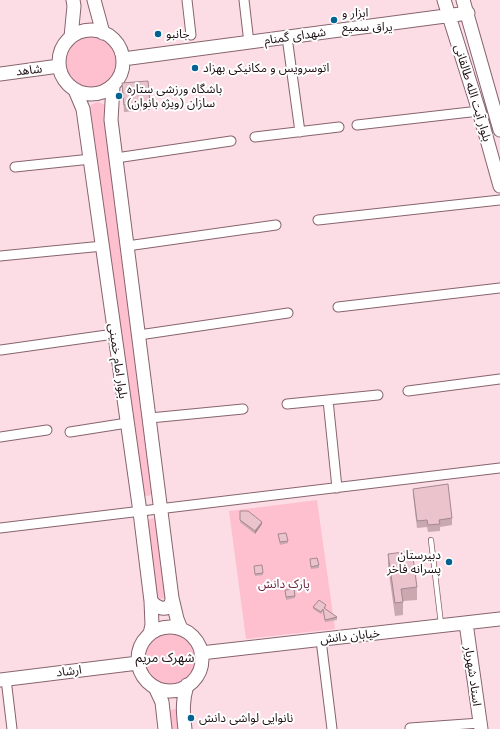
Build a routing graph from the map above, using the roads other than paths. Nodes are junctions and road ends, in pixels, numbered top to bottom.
1 (73, 0) edge
2 (94, 0) edge
3 (187, 0) edge
4 (244, 0) edge
5 (444, 0) edge
6 (463, 0) edge
7 (468, 13) junction
8 (449, 16) junction
9 (103, 33) junction
10 (191, 36) dead end
11 (71, 37) junction
12 (287, 37) junction
13 (249, 42) junction
14 (123, 60) junction
15 (59, 66) junction
16 (0, 74) edge
17 (113, 86) junction
18 (75, 90) junction
19 (478, 111) junction
20 (357, 125) dead end
21 (339, 127) dead end
22 (500, 130) edge
23 (300, 132) junction
24 (255, 137) dead end
25 (231, 140) dead end
26 (116, 158) junction
27 (91, 159) junction
28 (15, 167) dead end
29 (500, 186) edge
30 (500, 200) edge
31 (318, 220) dead end
32 (276, 225) dead end
33 (102, 246) junction
34 (127, 246) junction
35 (0, 256) edge
36 (500, 288) edge
37 (338, 307) dead end
38 (288, 313) dead end
39 (114, 334) junction
40 (139, 335) junction
41 (1, 350) dead end
42 (500, 380) edge
43 (408, 391) dead end
44 (378, 395) dead end
45 (328, 400) junction
46 (287, 404) dead end
47 (243, 409) dead end
48 (150, 418) junction
49 (127, 423) junction
50 (47, 430) dead end
51 (70, 432) dead end
52 (0, 436) edge
53 (500, 468) edge
54 (337, 488) junction
55 (161, 509) junction
56 (140, 512) junction
57 (0, 528) edge
58 (432, 540) dead end
59 (172, 598) junction
60 (151, 601) junction
61 (500, 619) edge
62 (466, 623) junction
63 (441, 626) junction
64 (181, 629) junction
65 (150, 634) junction
66 (321, 640) junction
67 (201, 653) junction
68 (138, 663) junction
69 (3, 679) edge
70 (187, 685) junction
71 (155, 687) junction
72 (183, 709) junction
73 (164, 713) junction
74 (480, 726) edge
75 (410, 728) edge
76 (12, 729) edge
77 (165, 729) edge
78 (185, 729) edge
79 (332, 729) edge

1 - 11 street
2 - 9 street
3 - 10 street
4 - 13 street
5 - 8 street, بلوار آیت الله طالقانی
6 - 7 street
7 - 8 street, شهدای گمنام
7 - 22 street
8 - 12 street, شهدای گمنام
8 - 19 street, بلوار آیت الله طالقانی
9 - 11 street
9 - 14 street
11 - 15 street
12 - 13 street, شهدای گمنام
12 - 23 street
13 - 14 street, شهدای گمنام
14 - 17 street
15 - 16 street, شاهد
15 - 18 street
17 - 18 street
17 - 26 street, بلوار امام خمینی
18 - 27 street, بلوار امام خمینی
19 - 20 street
19 - 29 street, بلوار آیت الله طالقانی
21 - 23 street
23 - 24 street
25 - 26 street
26 - 34 street, بلوار امام خمینی
27 - 28 street
27 - 33 street, بلوار امام خمینی
30 - 31 street
32 - 34 street
33 - 35 street
33 - 39 street, بلوار امام خمینی
34 - 40 street, بلوار امام خمینی
36 - 37 street
38 - 40 street
39 - 41 street
39 - 49 street, بلوار امام خمینی
40 - 48 street, بلوار امام خمینی
42 - 43 street
44 - 45 street
45 - 46 street
45 - 54 street
47 - 48 street
48 - 55 street, بلوار امام خمینی
49 - 51 street
49 - 56 street, بلوار امام خمینی
50 - 52 street
53 - 54 street
54 - 55 street
55 - 56 street
55 - 59 street, بلوار امام خمینی
56 - 57 street
56 - 60 street, بلوار امام خمینی
58 - 63 lane
59 - 60 street
59 - 64 street, بلوار امام خمینی
60 - 65 street, بلوار امام خمینی
61 - 62 street, خیابان دانش
62 - 63 street, خیابان دانش
62 - 74 street, استاد شهریار
63 - 66 street, خیابان دانش
64 - 65 street
64 - 67 street
65 - 68 street
66 - 67 street, خیابان دانش
66 - 79 street
67 - 70 street
68 - 69 street, ارشاد
68 - 71 street
69 - 76 street
70 - 71 street
70 - 72 street
71 - 73 street
72 - 73 street
72 - 78 street
73 - 77 street
74 - 75 street

